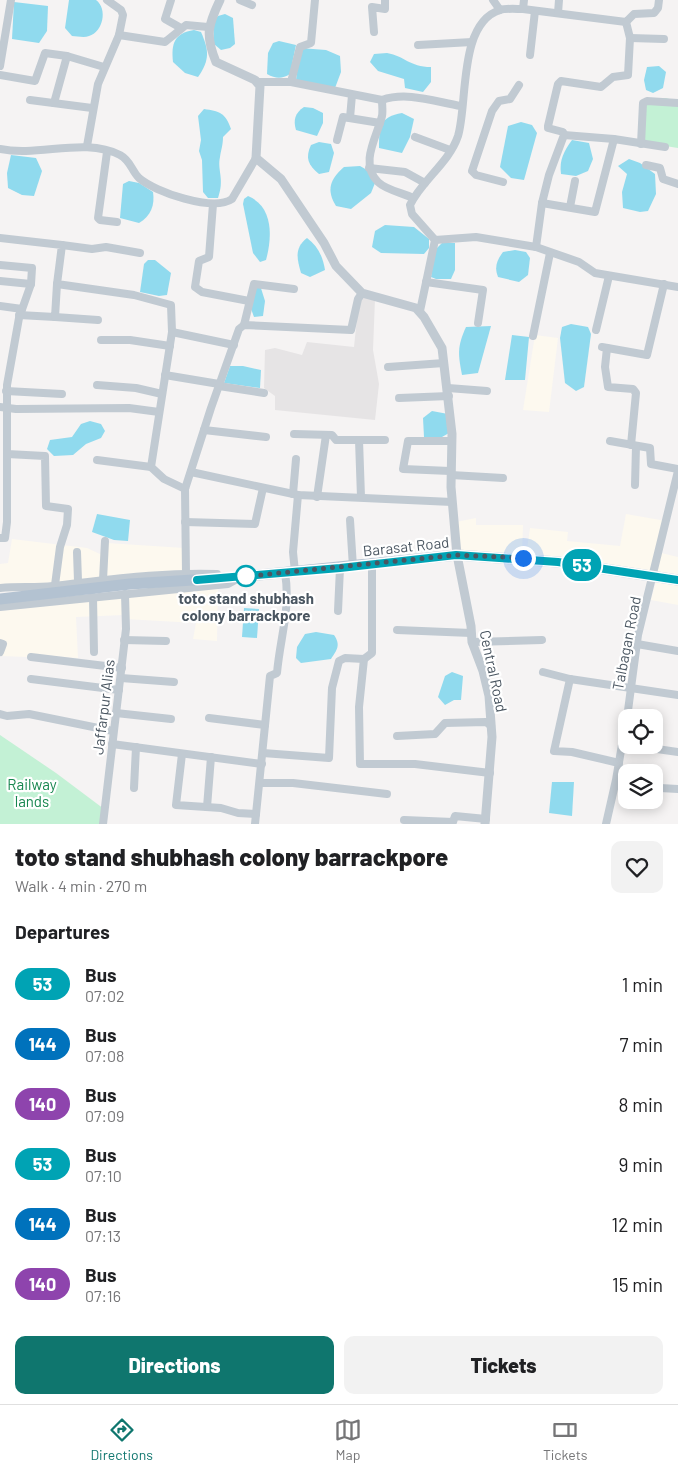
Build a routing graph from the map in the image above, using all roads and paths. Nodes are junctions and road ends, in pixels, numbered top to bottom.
1 (11, 0) edge
2 (107, 0) edge
3 (171, 0) edge
4 (240, 0) edge
5 (314, 0) edge
6 (385, 0) edge
7 (493, 0) edge
8 (524, 0) edge
9 (559, 0) edge
10 (659, 0) edge
11 (217, 1) edge
12 (252, 5) dead end
13 (523, 9) junction
14 (500, 10) junction
15 (535, 11) junction
16 (558, 13) junction
17 (626, 22) junction
18 (208, 27) junction
19 (182, 28) junction
20 (374, 32) dead end
21 (119, 35) junction
22 (630, 38) junction
23 (664, 39) dead end
24 (472, 42) junction
25 (418, 45) dead end
26 (530, 54) dead end
27 (67, 56) junction
28 (0, 66) edge
29 (104, 67) junction
30 (0, 75) edge
31 (258, 82) junction
32 (291, 82) junction
33 (519, 85) dead end
34 (352, 95) junction
35 (30, 100) dead end
36 (382, 100) junction
37 (54, 103) junction
38 (678, 103) edge
39 (461, 106) junction
40 (92, 108) junction
41 (350, 118) junction
42 (380, 123) junction
43 (564, 135) junction
44 (415, 137) dead end
45 (336, 140) dead end
46 (614, 140) junction
47 (641, 144) junction
48 (87, 146) junction
49 (665, 147) dead end
50 (0, 149) edge
51 (450, 150) junction
52 (107, 152) junction
53 (256, 158) junction
54 (646, 165) dead end
55 (370, 168) junction
56 (575, 181) dead end
57 (503, 182) dead end
58 (425, 183) junction
59 (678, 184) edge
60 (413, 198) junction
61 (542, 203) junction
62 (213, 204) junction
63 (570, 207) junction
64 (117, 222) dead end
65 (0, 238) edge
66 (435, 240) junction
67 (62, 245) junction
68 (536, 247) junction
69 (140, 253) dead end
70 (550, 253) junction
71 (0, 265) edge
72 (609, 276) junction
73 (0, 282) edge
74 (426, 282) junction
75 (31, 284) junction
76 (57, 284) junction
77 (664, 284) junction
78 (678, 288) edge
79 (294, 289) dead end
80 (362, 292) junction
81 (249, 301) junction
82 (0, 306) edge
83 (420, 310) junction
84 (21, 312) junction
85 (55, 317) junction
86 (98, 320) dead end
87 (478, 323) dead end
88 (244, 325) junction
89 (596, 330) dead end
90 (172, 332) junction
91 (533, 336) dead end
92 (101, 340) dead end
93 (234, 344) junction
94 (170, 346) junction
95 (444, 363) junction
96 (388, 367) dead end
97 (165, 375) junction
98 (97, 385) dead end
99 (219, 385) junction
100 (6, 391) junction
101 (487, 391) dead end
102 (449, 392) junction
103 (264, 393) dead end
104 (62, 394) dead end
105 (162, 394) junction
106 (399, 398) dead end
107 (4, 407) edge
108 (159, 412) junction
109 (204, 430) junction
110 (294, 434) dead end
111 (326, 435) junction
112 (266, 437) dead end
113 (359, 440) junction
114 (385, 440) dead end
115 (452, 441) junction
116 (610, 442) dead end
117 (633, 445) junction
118 (7, 454) junction
119 (296, 458) dead end
120 (97, 460) dead end
121 (151, 468) junction
122 (678, 470) edge
123 (191, 472) junction
124 (450, 473) junction
125 (503, 478) dead end
126 (634, 485) dead end
127 (263, 488) junction
128 (186, 489) junction
129 (676, 491) edge
130 (4, 492) edge
131 (295, 494) junction
132 (317, 496) junction
133 (361, 497) junction
134 (452, 502) junction
135 (350, 520) dead end
136 (185, 522) junction
137 (0, 538) edge
138 (105, 541) dead end
139 (77, 552) dead end
140 (456, 555) junction
141 (372, 564) junction
142 (353, 566) junction
143 (340, 568) junction
144 (290, 572) junction
145 (186, 573) junction
146 (654, 575) junction
147 (240, 577) junction
148 (104, 580) junction
149 (678, 580) edge
150 (78, 581) junction
151 (56, 585) junction
152 (0, 588) edge
153 (125, 594) junction
154 (93, 597) junction
155 (0, 599) edge
156 (0, 607) edge
157 (338, 611) dead end
158 (397, 630) dead end
159 (471, 638) junction
160 (124, 640) junction
161 (542, 640) dead end
162 (166, 641) dead end
163 (0, 643) edge
164 (637, 644) junction
165 (678, 651) edge
166 (0, 652) edge
167 (94, 652) dead end
168 (31, 656) dead end
169 (364, 659) junction
170 (122, 668) junction
171 (543, 672) dead end
172 (121, 678) junction
173 (31, 679) dead end
174 (570, 680) junction
175 (174, 682) dead end
176 (631, 687) junction
177 (119, 690) junction
178 (678, 695) edge
179 (628, 709) edge
180 (116, 713) junction
181 (0, 714) edge
182 (209, 718) dead end
183 (171, 720) dead end
184 (266, 725) junction
185 (491, 726) junction
186 (113, 731) junction
187 (397, 736) dead end
188 (112, 744) junction
189 (136, 747) junction
190 (663, 750) edge
191 (678, 752) edge
192 (263, 753) junction
193 (182, 754) junction
194 (622, 754) edge
195 (210, 757) junction
196 (619, 763) junction
197 (262, 764) junction
198 (490, 773) junction
199 (260, 783) junction
200 (134, 788) dead end
201 (663, 788) edge
202 (678, 789) edge
203 (387, 794) dead end
204 (206, 807) junction
205 (256, 814) junction
206 (404, 820) dead end
207 (486, 822) edge
208 (103, 824) edge
209 (255, 824) edge
210 (606, 824) edge

1 - 28 street
2 - 21 street
3 - 19 street
4 - 12 street
5 - 32 street
6 - 20 street
7 - 14 street
8 - 13 street
9 - 16 street
10 - 17 street
11 - 18 street
13 - 14 street
13 - 15 street
14 - 24 street
15 - 16 street
15 - 26 street
16 - 17 street
17 - 22 street
18 - 19 street
18 - 31 street
19 - 21 street
21 - 29 street
22 - 23 street
22 - 43 street
24 - 25 street
24 - 39 street
27 - 29 street
27 - 30 street
27 - 37 street
29 - 40 street
31 - 32 street
31 - 53 street
32 - 34 street
33 - 57 street
34 - 36 street
34 - 41 street
35 - 37 street
36 - 39 street
36 - 42 street
37 - 40 street
38 - 47 street
39 - 51 street
40 - 48 street
41 - 42 street
41 - 45 street
42 - 55 street
43 - 46 street
43 - 61 street
44 - 51 street
46 - 47 street
46 - 63 street
47 - 49 street
48 - 50 street
48 - 52 street
51 - 58 street
52 - 62 street
52 - 64 street
53 - 62 street
53 - 80 street
54 - 59 street
55 - 58 street
55 - 60 street
56 - 63 street
58 - 60 street
60 - 66 street
61 - 63 street
61 - 68 street
62 - 81 street
65 - 67 street
66 - 68 street
66 - 74 street
67 - 69 street
67 - 76 street
68 - 70 street
70 - 72 street
70 - 91 street
71 - 75 street
72 - 77 street
72 - 89 street
73 - 75 street
74 - 83 street
74 - 87 street
75 - 84 street
76 - 85 street
76 - 90 street
77 - 78 street
77 - 117 street
79 - 81 street
80 - 83 street
80 - 88 street
81 - 88 street
82 - 84 street
83 - 95 street, Central Road
84 - 85 street
84 - 100 street
85 - 86 street
88 - 93 street
90 - 93 street
90 - 94 street
92 - 94 street
93 - 99 street
94 - 97 street
95 - 96 street
95 - 102 street, Central Road
97 - 99 street
97 - 105 street
98 - 105 street
99 - 103 street
99 - 109 street
100 - 104 street
100 - 107 street
101 - 102 street
102 - 106 street
102 - 115 street, Central Road
105 - 108 street
107 - 108 street
107 - 118 street
108 - 121 street
109 - 112 street
109 - 123 street
110 - 111 street
111 - 113 street
111 - 132 street
113 - 114 street
113 - 133 street
115 - 124 street, Central Road
115 - 124 street
116 - 117 street
117 - 122 street
117 - 126 street
118 - 130 street
118 - 151 street
119 - 131 street
120 - 121 street
121 - 128 street
122 - 129 street, Talbagan Road
123 - 127 street
123 - 128 street
124 - 125 street
124 - 134 street, Central Road
127 - 131 street
127 - 136 street
128 - 136 street
129 - 146 street, Talbagan Road
130 - 137 street
131 - 132 street
131 - 144 street
132 - 133 street
133 - 134 street
134 - 140 street, Central Road
135 - 142 street
136 - 145 street
138 - 148 street
139 - 150 street
140 - 141 main road, Barasat Road
140 - 146 main road, Barasat Road
140 - 159 street, Central Road
141 - 142 main road, Barasat Road
141 - 169 street
142 - 143 main road, Barasat Road
143 - 144 main road, Barasat Road
143 - 157 street
144 - 147 main road, Barasat Road
144 - 184 street
145 - 147 street
145 - 148 street
146 - 149 main road, Barasat Road
146 - 164 street, Talbagan Road
147 - 153 street
147 - 155 main road, Barasat Road
148 - 150 street
150 - 151 street
151 - 152 street
153 - 154 street
153 - 160 street, Jaffarpur Alias
154 - 156 street
154 - 167 street
158 - 159 street
159 - 161 street
159 - 185 street, Central Road
160 - 162 street
160 - 170 street, Jaffarpur Alias
163 - 166 street
164 - 165 street
164 - 176 street, Talbagan Road
168 - 170 street
169 - 192 street
169 - 198 street
170 - 172 street, Jaffarpur Alias
171 - 174 street
172 - 175 street
172 - 177 street, Jaffarpur Alias
173 - 177 street
174 - 176 street
174 - 196 street
176 - 178 street
176 - 179 street, Talbagan Road
177 - 180 street, Jaffarpur Alias
180 - 183 street
180 - 186 street, Jaffarpur Alias
181 - 186 street
182 - 184 street
184 - 192 street
185 - 187 street
185 - 198 street, Central Road
186 - 188 street, Jaffarpur Alias
188 - 189 street
188 - 208 street, Jaffarpur Alias
189 - 193 street
189 - 200 street
190 - 191 street
192 - 197 street
193 - 195 street
193 - 204 street
194 - 196 street
195 - 197 street
195 - 204 street
196 - 210 street
197 - 199 street
198 - 207 street, Central Road
199 - 203 street
199 - 205 street
201 - 202 street
204 - 205 street
205 - 209 street
206 - 207 street

